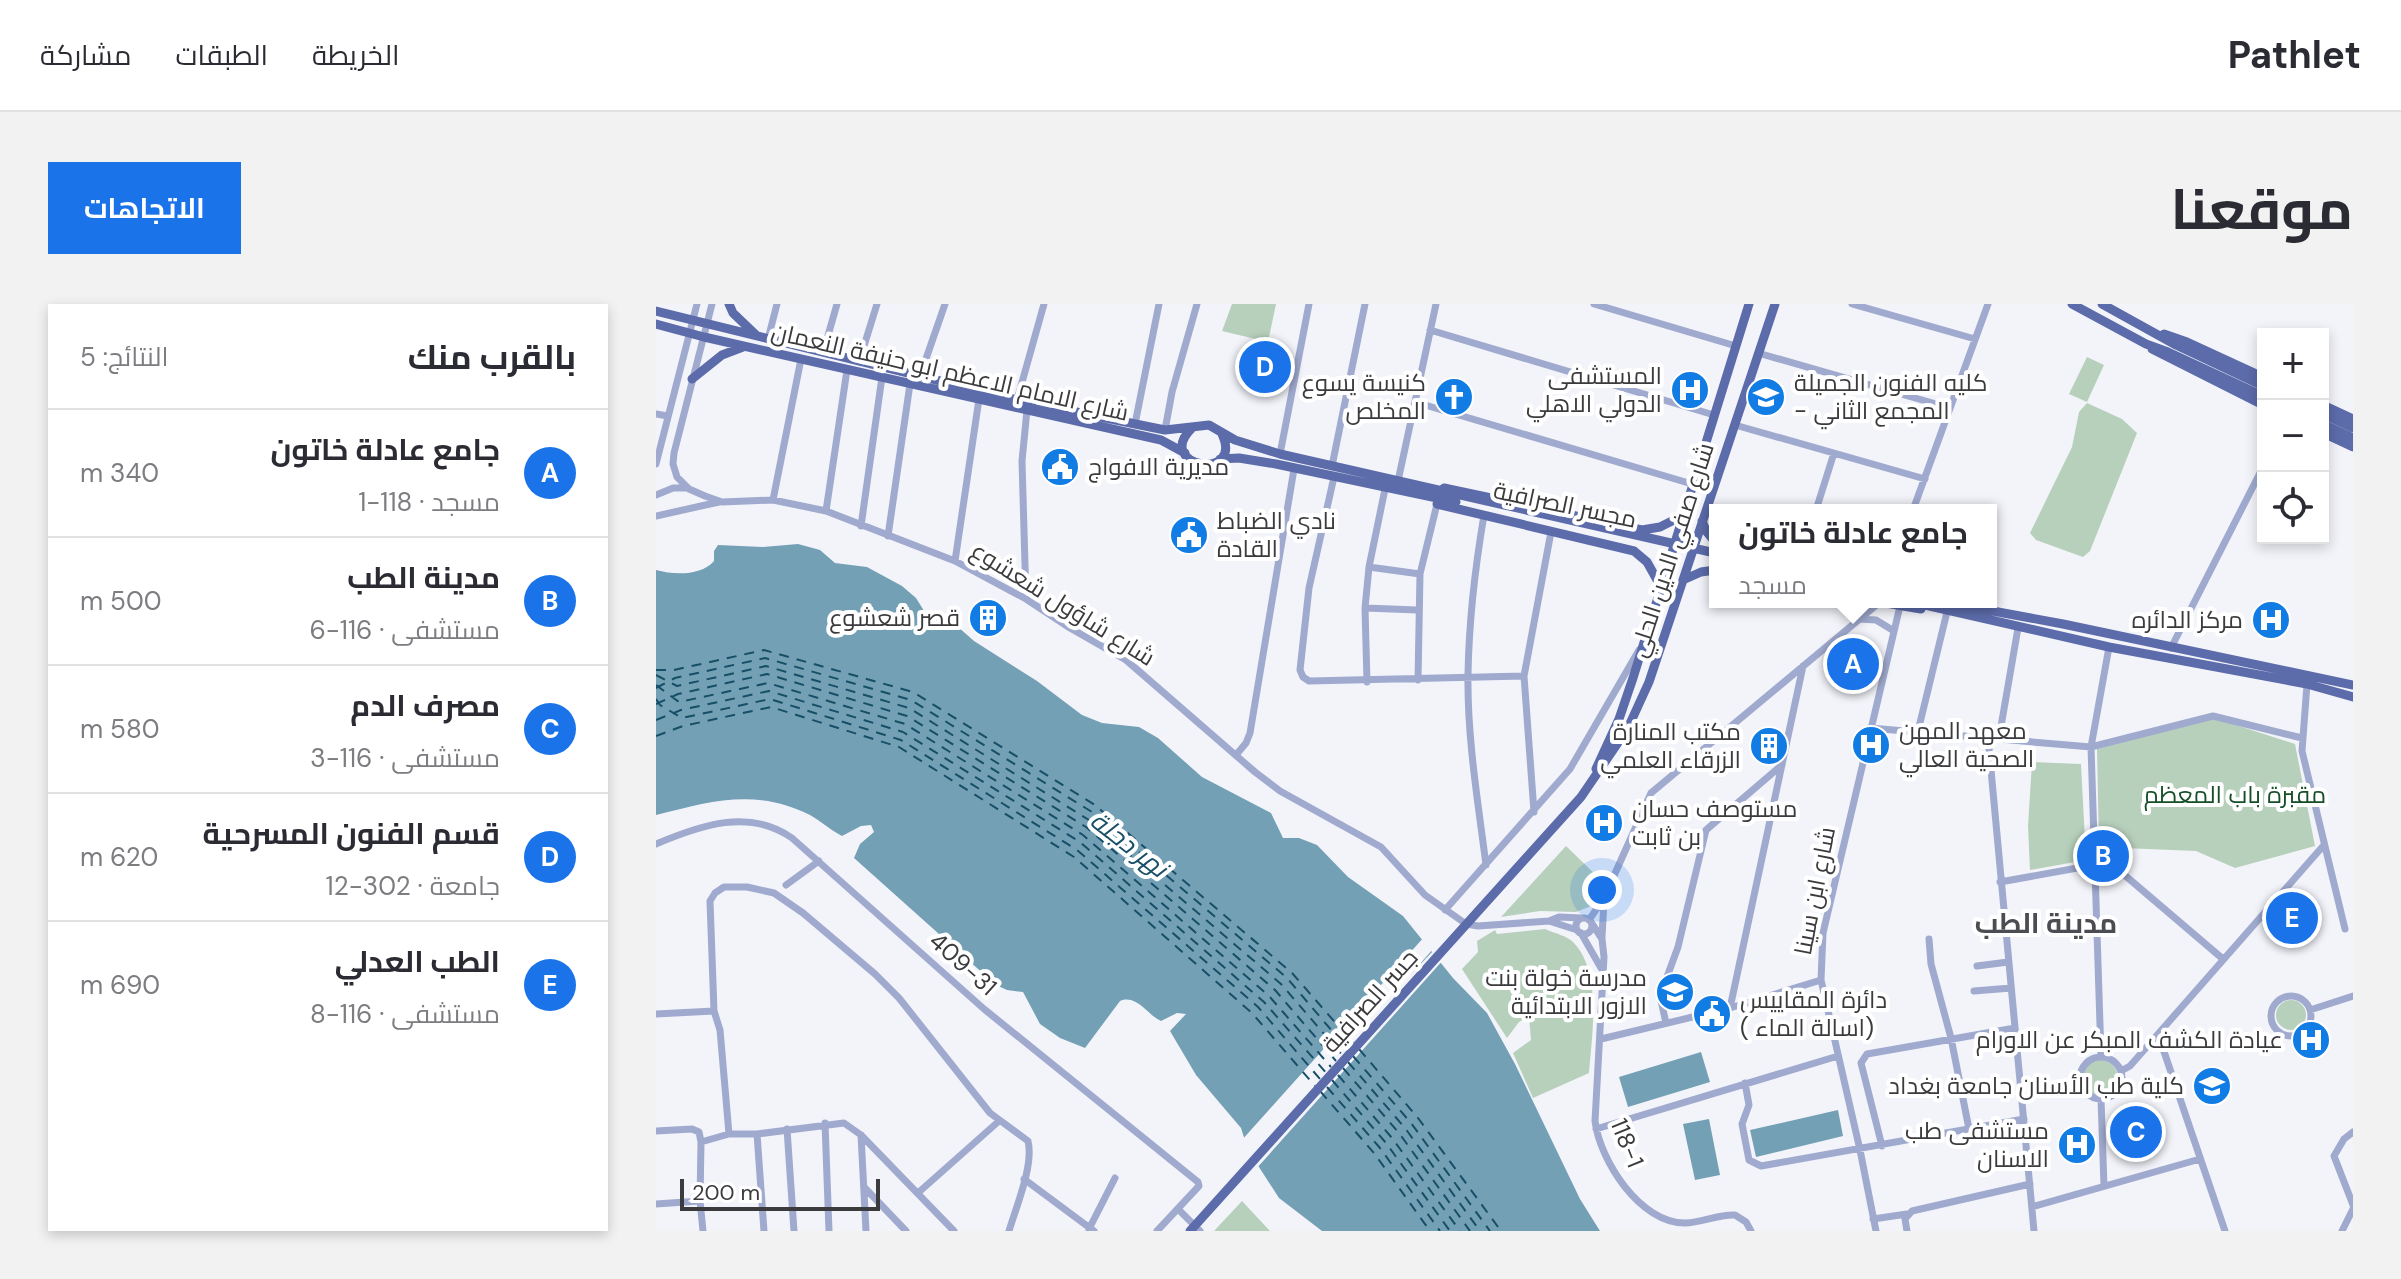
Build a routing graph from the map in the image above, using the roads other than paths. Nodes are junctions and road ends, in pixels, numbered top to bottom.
1 (671, 304) edge
2 (697, 304) edge
3 (712, 304) edge
4 (729, 304) edge
5 (777, 304) edge
6 (837, 304) edge
7 (877, 304) edge
8 (945, 304) edge
9 (1044, 304) edge
10 (1159, 304) edge
11 (1197, 304) edge
12 (1309, 304) edge
13 (1365, 304) edge
14 (1436, 304) edge
15 (1594, 304) edge
16 (1750, 304) edge
17 (1773, 304) edge
18 (1852, 304) edge
19 (1988, 304) edge
20 (2072, 304) edge
21 (2102, 304) edge
22 (656, 309) edge
23 (693, 319) junction
24 (656, 324) edge
25 (707, 324) junction
26 (1430, 330) junction
27 (2153, 331) junction
28 (689, 334) junction
29 (704, 337) junction
30 (763, 338) junction
31 (1975, 339) junction
32 (2146, 344) junction
33 (746, 346) junction
34 (1736, 346) junction
35 (2181, 352) junction
36 (823, 353) junction
37 (1758, 353) junction
38 (801, 359) junction
39 (859, 362) junction
40 (847, 370) junction
41 (2257, 374) edge
42 (920, 376) junction
43 (882, 377) junction
44 (692, 379) junction
45 (910, 384) junction
46 (2257, 384) edge
47 (2257, 393) edge
48 (979, 399) junction
49 (1017, 400) junction
50 (1415, 402) junction
51 (2257, 402) edge
52 (1950, 408) junction
53 (2329, 408) edge
54 (1027, 410) junction
55 (656, 414) edge
56 (1714, 415) junction
57 (668, 416) junction
58 (2329, 417) edge
59 (2353, 419) edge
60 (1135, 424) junction
61 (1735, 425) junction
62 (1195, 426) junction
63 (2329, 427) edge
64 (2353, 428) edge
65 (1165, 430) junction
66 (1221, 432) junction
67 (2329, 436) edge
68 (2353, 438) edge
69 (2353, 447) edge
70 (1185, 453) junction
71 (1834, 453) junction
72 (1280, 454) junction
73 (1220, 459) junction
74 (656, 464) edge
75 (1294, 469) junction
76 (1333, 472) junction
77 (2260, 472) edge
78 (1925, 479) junction
79 (1692, 484) junction
80 (1402, 485) junction
81 (689, 489) junction
82 (1385, 489) junction
83 (656, 495) edge
84 (773, 500) junction
85 (722, 502) junction
86 (1437, 504) junction
87 (1818, 504) edge
88 (1915, 504) edge
89 (682, 509) junction
90 (826, 511) junction
91 (1484, 515) junction
92 (1683, 515) junction
93 (656, 516) edge
94 (1702, 521) junction
95 (861, 526) junction
96 (1648, 530) junction
97 (1551, 532) junction
98 (888, 536) junction
99 (1709, 537) edge
100 (1709, 549) edge
101 (1639, 554) junction
102 (955, 561) junction
103 (1369, 567) junction
104 (1709, 571) edge
105 (1420, 574) junction
106 (1683, 580) junction
107 (1661, 587) junction
108 (1026, 599) junction
109 (1365, 608) junction
110 (1858, 608) edge
111 (1872, 608) edge
112 (1900, 608) edge
113 (1949, 608) edge
114 (1955, 608) edge
115 (1960, 608) edge
116 (1417, 610) junction
117 (1857, 620) junction
118 (2018, 628) junction
119 (1894, 631) junction
120 (1644, 641) junction
121 (2109, 647) junction
122 (2171, 647) junction
123 (2166, 658) junction
124 (1804, 664) junction
125 (1524, 676) junction
126 (1468, 677) junction
127 (1418, 680) junction
128 (1367, 682) junction
129 (2307, 684) junction
130 (2353, 685) edge
131 (2353, 697) edge
132 (1870, 728) junction
133 (1918, 731) junction
134 (1988, 738) junction
135 (1999, 738) junction
136 (2302, 738) junction
137 (2091, 747) junction
138 (1236, 755) junction
139 (1782, 765) junction
140 (1581, 797) junction
141 (1534, 812) junction
142 (656, 844) edge
143 (2324, 845) junction
144 (2094, 849) junction
145 (819, 861) junction
146 (1486, 865) junction
147 (2094, 865) junction
148 (2000, 882) junction
149 (786, 885) dead end
150 (1604, 898) junction
151 (1445, 910) junction
152 (1587, 920) junction
153 (1549, 921) junction
154 (2345, 929) dead end
155 (1579, 931) junction
156 (1602, 939) junction
157 (1929, 939) dead end
158 (2223, 959) junction
159 (2008, 962) junction
160 (1977, 966) dead end
161 (1602, 970) junction
162 (1821, 980) junction
163 (2011, 988) junction
164 (1974, 991) dead end
165 (2353, 996) edge
166 (1730, 1008) junction
167 (2310, 1010) junction
168 (714, 1011) junction
169 (656, 1014) edge
170 (1666, 1023) junction
171 (2015, 1028) junction
172 (2158, 1034) junction
173 (1951, 1038) junction
174 (1601, 1039) junction
175 (1838, 1056) junction
176 (2101, 1056) junction
177 (2121, 1071) junction
178 (1745, 1083) junction
179 (2101, 1099) junction
180 (2024, 1119) junction
181 (999, 1121) junction
182 (825, 1123) junction
183 (787, 1129) junction
184 (1596, 1129) junction
185 (1969, 1129) junction
186 (656, 1131) edge
187 (2353, 1132) edge
188 (729, 1134) junction
189 (757, 1134) junction
190 (861, 1135) junction
191 (701, 1142) junction
192 (1882, 1146) junction
193 (1860, 1150) junction
194 (2200, 1159) junction
195 (1115, 1178) dead end
196 (1024, 1179) junction
197 (2030, 1184) junction
198 (2104, 1186) junction
199 (864, 1187) junction
200 (919, 1192) junction
201 (700, 1201) junction
202 (656, 1204) edge
203 (2032, 1207) junction
204 (2353, 1207) edge
205 (1178, 1209) junction
206 (1907, 1214) junction
207 (1873, 1219) junction
208 (1090, 1230) edge
209 (703, 1231) edge
210 (764, 1231) edge
211 (794, 1231) edge
212 (829, 1231) edge
213 (866, 1231) edge
214 (906, 1231) edge
215 (954, 1231) edge
216 (1009, 1231) edge
217 (1157, 1231) edge
218 (1190, 1231) edge
219 (1200, 1231) edge
220 (1751, 1231) edge
221 (1876, 1231) edge
222 (1907, 1231) edge
223 (2034, 1231) edge
224 (2225, 1231) edge
225 (2342, 1231) edge

1 - 22 main road
2 - 23 street
3 - 25 street
4 - 30 main road
5 - 30 street
6 - 36 street
7 - 39 street
8 - 42 street
9 - 49 street
10 - 60 street
11 - 65 street
12 - 72 street
13 - 76 street
14 - 26 street
15 - 34 street
16 - 34 main road, شارع صفي الدين الحلي
17 - 37 main road, شارع صفي الدين الحلي
18 - 31 street
19 - 31 street
20 - 32 main road
21 - 27 main road
22 - 23 main road
23 - 25 main road, شارع الامام الاعظم ابو حنيفة النعمان
23 - 28 street
24 - 28 main road
25 - 29 street
25 - 30 main road, شارع الامام الاعظم ابو حنيفة النعمان
26 - 50 street
26 - 56 street
27 - 35 main road
27 - 41 main road
28 - 29 main road, شارع الامام الاعظم ابو حنيفة النعمان
28 - 57 street
29 - 33 main road, شارع الامام الاعظم ابو حنيفة النعمان
29 - 44 street
30 - 36 main road, شارع الامام الاعظم ابو حنيفة النعمان
31 - 52 street
32 - 35 main road
32 - 51 main road
33 - 38 main road, شارع الامام الاعظم ابو حنيفة النعمان
33 - 44 main road
34 - 56 main road, شارع صفي الدين الحلي
35 - 46 main road
35 - 47 main road
36 - 39 main road, شارع الامام الاعظم ابو حنيفة النعمان
37 - 52 street
37 - 61 main road, شارع صفي الدين الحلي
38 - 40 main road, شارع الامام الاعظم ابو حنيفة النعمان
38 - 84 street
39 - 42 main road, شارع الامام الاعظم ابو حنيفة النعمان
40 - 43 main road, شارع الامام الاعظم ابو حنيفة النعمان
40 - 90 street
42 - 49 main road, شارع الامام الاعظم ابو حنيفة النعمان
43 - 45 main road, شارع الامام الاعظم ابو حنيفة النعمان
43 - 95 street
44 - 81 street
45 - 48 main road, شارع الامام الاعظم ابو حنيفة النعمان
45 - 98 street
48 - 54 main road, شارع الامام الاعظم ابو حنيفة النعمان
48 - 102 street
49 - 60 main road, شارع الامام الاعظم ابو حنيفة النعمان
50 - 79 street
50 - 80 street
52 - 78 street
53 - 59 main road
54 - 70 main road, شارع الامام الاعظم ابو حنيفة النعمان
54 - 108 street
55 - 57 street
56 - 79 main road, شارع صفي الدين الحلي
57 - 74 street
58 - 64 main road
60 - 65 main road, شارع الامام الاعظم ابو حنيفة النعمان
61 - 71 street
61 - 94 main road, شارع صفي الدين الحلي
62 - 65 main road, شارع الامام الاعظم ابو حنيفة النعمان
62 - 66 main road
62 - 70 main road
63 - 68 main road
66 - 72 main road
66 - 73 main road
67 - 69 main road
70 - 73 main road
71 - 78 street
71 - 87 street
72 - 76 main road
73 - 75 main road
75 - 76 main road
75 - 138 street
76 - 80 main road
76 - 82 main road
76 - 128 street
77 - 122 street
78 - 88 street
79 - 92 main road, شارع صفي الدين الحلي
80 - 82 main road
80 - 86 main road
80 - 96 main road
80 - 100 main road, مجسر الصرافية
81 - 83 street
81 - 85 street, شارع شاؤول شعشوع
81 - 89 street
82 - 103 street
84 - 85 street, شارع شاؤول شعشوع
84 - 90 street, شارع شاؤول شعشوع
85 - 89 street
86 - 91 main road
86 - 105 street
89 - 93 street
90 - 95 street, شارع شاؤول شعشوع
91 - 97 main road
91 - 126 street
92 - 96 main road
92 - 107 main road, شارع صفي الدين الحلي
94 - 99 main road
94 - 106 main road, شارع صفي الدين الحلي
95 - 98 street, شارع شاؤول شعشوع
96 - 101 main road
97 - 101 main road
97 - 125 street
98 - 102 street, شارع شاؤول شعشوع
101 - 107 main road
102 - 108 street, شارع شاؤول شعشوع
103 - 105 street
103 - 109 street
104 - 106 main road
105 - 116 street
106 - 140 main road, شارع صفي الدين الحلي
107 - 120 main road, شارع صفي الدين الحلي
108 - 138 street, شارع شاؤول شعشوع
109 - 116 street
109 - 128 street
110 - 117 street
111 - 117 street
112 - 119 street, شارع ابن سينا
113 - 133 street
114 - 118 main road
115 - 122 main road
116 - 127 street
117 - 119 street
117 - 124 street
118 - 121 main road
118 - 135 street
119 - 132 street, شارع ابن سينا
120 - 140 main road, شارع صفي الدين الحلي
120 - 141 street
121 - 123 main road
121 - 137 street
122 - 123 street
122 - 130 main road
123 - 129 main road
124 - 139 street
124 - 150 street
125 - 126 street
125 - 141 street
126 - 127 street
126 - 146 street
127 - 128 street
129 - 131 main road
129 - 136 street
132 - 133 street
132 - 162 street, شارع ابن سينا
133 - 134 street
134 - 135 street
134 - 148 street
135 - 137 street
136 - 137 street
136 - 143 street
137 - 144 street
138 - 151 street, شارع شاؤول شعشوع
139 - 166 street
139 - 170 street
140 - 218 main road, جسر الصرافية
141 - 146 street
142 - 145 street, 409-31
143 - 154 street
143 - 158 street
144 - 147 street
144 - 158 street
145 - 149 street
145 - 205 street, 409-31
146 - 151 street
147 - 148 street
147 - 176 street
148 - 159 street
150 - 152 street
150 - 156 street, 118-1
151 - 153 street, شارع شاؤول شعشوع
152 - 153 street, شارع شاؤول شعشوع
152 - 155 street
152 - 155 street
152 - 156 street
153 - 155 street
155 - 161 street
156 - 161 street, 118-1
157 - 173 street
158 - 172 street
159 - 160 street
159 - 163 street
161 - 174 street, 118-1
162 - 166 street
162 - 175 street, شارع ابن سينا
163 - 164 street
163 - 171 street
165 - 167 street
166 - 170 street
167 - 167 street
168 - 169 street
168 - 181 street
168 - 188 street
170 - 174 street
171 - 173 street
171 - 180 street
172 - 177 street
172 - 194 street
173 - 185 street
173 - 192 street
174 - 184 street, 118-1
175 - 178 street
175 - 193 street, شارع ابن سينا
176 - 177 street
176 - 179 street
177 - 179 street
178 - 184 street
178 - 193 street
179 - 198 street
180 - 185 street
180 - 197 street
181 - 196 street
181 - 200 street
182 - 183 street
182 - 190 street
182 - 212 street
183 - 189 street
183 - 211 street
184 - 220 street, 118-1
185 - 192 street
186 - 191 street
187 - 204 street
188 - 189 street
188 - 191 street
189 - 210 street
190 - 199 street
190 - 200 street
191 - 201 street
192 - 193 street
193 - 207 street, شارع ابن سينا
194 - 198 street
194 - 224 street
195 - 208 street
196 - 208 street
196 - 216 street
197 - 203 street
197 - 206 street
198 - 203 street
199 - 213 street
199 - 214 street
200 - 215 street
201 - 202 street
201 - 209 street
203 - 223 street
204 - 225 street
205 - 217 street
205 - 219 street
206 - 207 street
206 - 222 street
207 - 221 street, شارع ابن سينا

